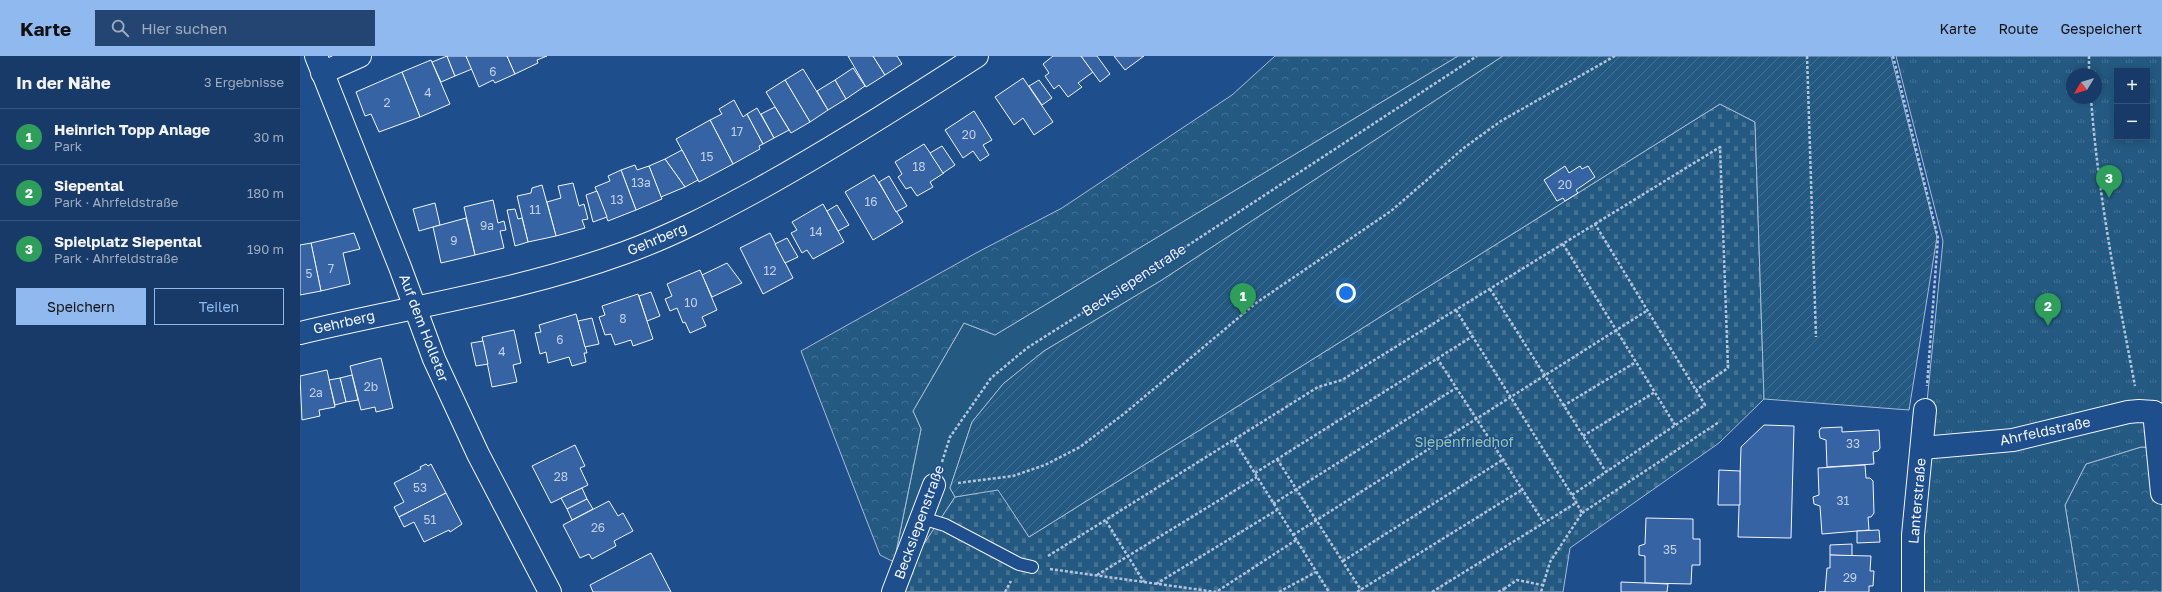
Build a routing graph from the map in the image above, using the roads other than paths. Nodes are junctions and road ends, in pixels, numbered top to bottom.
1 (360, 56) edge
2 (977, 56) edge
3 (319, 64) edge
4 (416, 307) junction
5 (300, 333) edge
6 (2152, 408) edge
7 (1925, 410) road end
8 (1922, 448) junction
9 (934, 485) road end
10 (2162, 493) edge
11 (922, 518) junction
12 (1032, 566) road end
13 (550, 592) edge
14 (893, 592) edge
15 (1913, 592) edge

1 - 3 street
2 - 4 street, Gehrberg
3 - 4 street, Auf dem Holleter
4 - 5 street, Gehrberg
4 - 13 street, Auf dem Holleter
6 - 8 street, Ahrfeldstraße
6 - 10 street
7 - 8 street, Lanterstraße
8 - 15 street, Lanterstraße
9 - 11 street, Becksiepenstraße
11 - 12 lane
11 - 14 street, Becksiepenstraße

